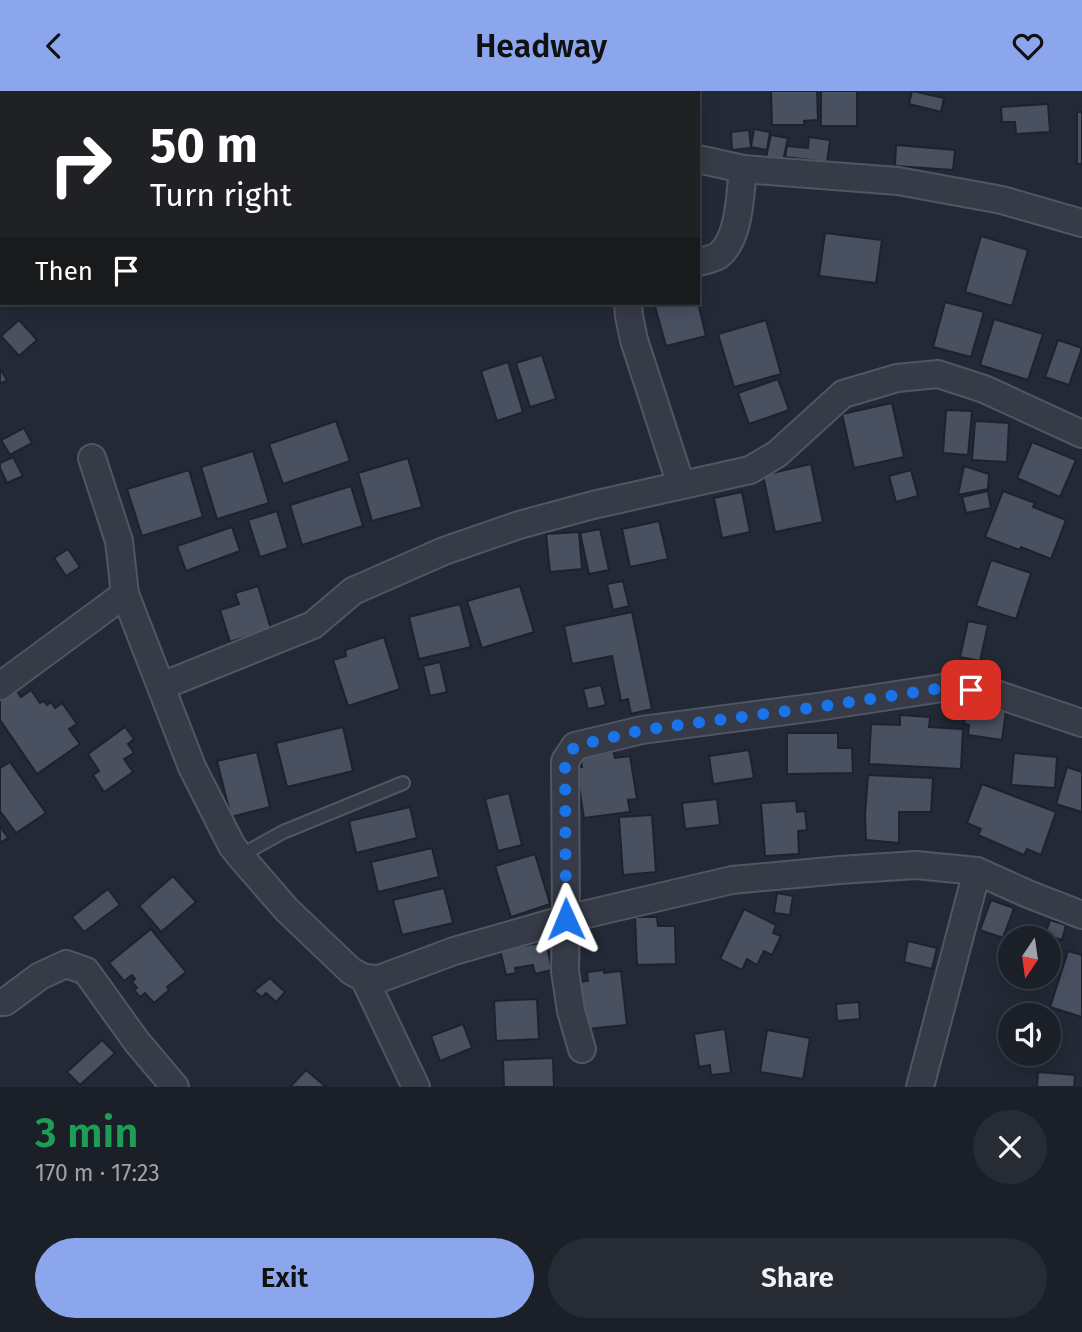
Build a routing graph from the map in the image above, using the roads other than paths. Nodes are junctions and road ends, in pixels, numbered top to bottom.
1 (700, 159) edge
2 (743, 169) junction
3 (1082, 223) edge
4 (700, 261) edge
5 (628, 305) edge
6 (1082, 435) edge
7 (92, 458) dead end
8 (681, 485) junction
9 (125, 594) junction
10 (0, 686) edge
11 (162, 686) junction
12 (1082, 723) edge
13 (403, 783) dead end
14 (240, 856) junction
15 (977, 871) junction
16 (1082, 915) edge
17 (566, 919) junction
18 (364, 978) junction
19 (0, 1002) edge
20 (582, 1049) dead end
21 (175, 1087) edge
22 (416, 1087) edge
23 (920, 1087) edge

1 - 2 street
2 - 3 street
2 - 4 street
5 - 8 street
6 - 8 street
7 - 9 street
8 - 11 street
9 - 10 street
9 - 11 street
11 - 14 street
12 - 17 street
13 - 14 lane
14 - 18 street
15 - 16 street
15 - 17 street
15 - 23 street
17 - 18 street
17 - 20 street
18 - 22 street
19 - 21 street

